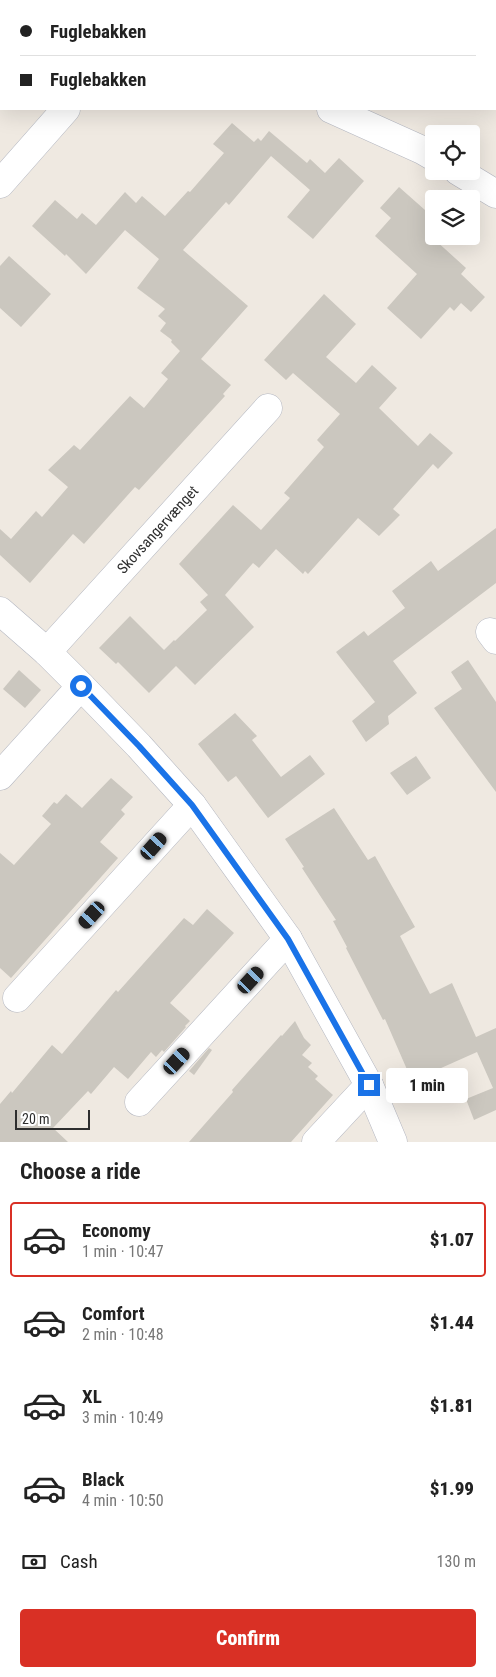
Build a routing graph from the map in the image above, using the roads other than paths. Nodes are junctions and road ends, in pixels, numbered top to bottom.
1 (65, 110) edge
2 (333, 110) edge
3 (425, 153) edge
4 (473, 180) edge
5 (0, 184) edge
6 (496, 194) edge
7 (268, 408) dead end
8 (0, 611) edge
9 (47, 652) junction
10 (81, 686) junction
11 (0, 776) edge
12 (192, 805) junction
13 (288, 939) junction
14 (17, 998) dead end
15 (369, 1085) junction
16 (139, 1102) dead end
17 (316, 1142) edge
18 (393, 1142) edge

1 - 5 street
2 - 3 street
4 - 6 street
7 - 9 street, Skovsangervænget
8 - 9 street
9 - 10 street
10 - 11 street
10 - 12 street
12 - 13 street
12 - 14 street
13 - 15 street
13 - 16 street
15 - 17 street
15 - 18 street

